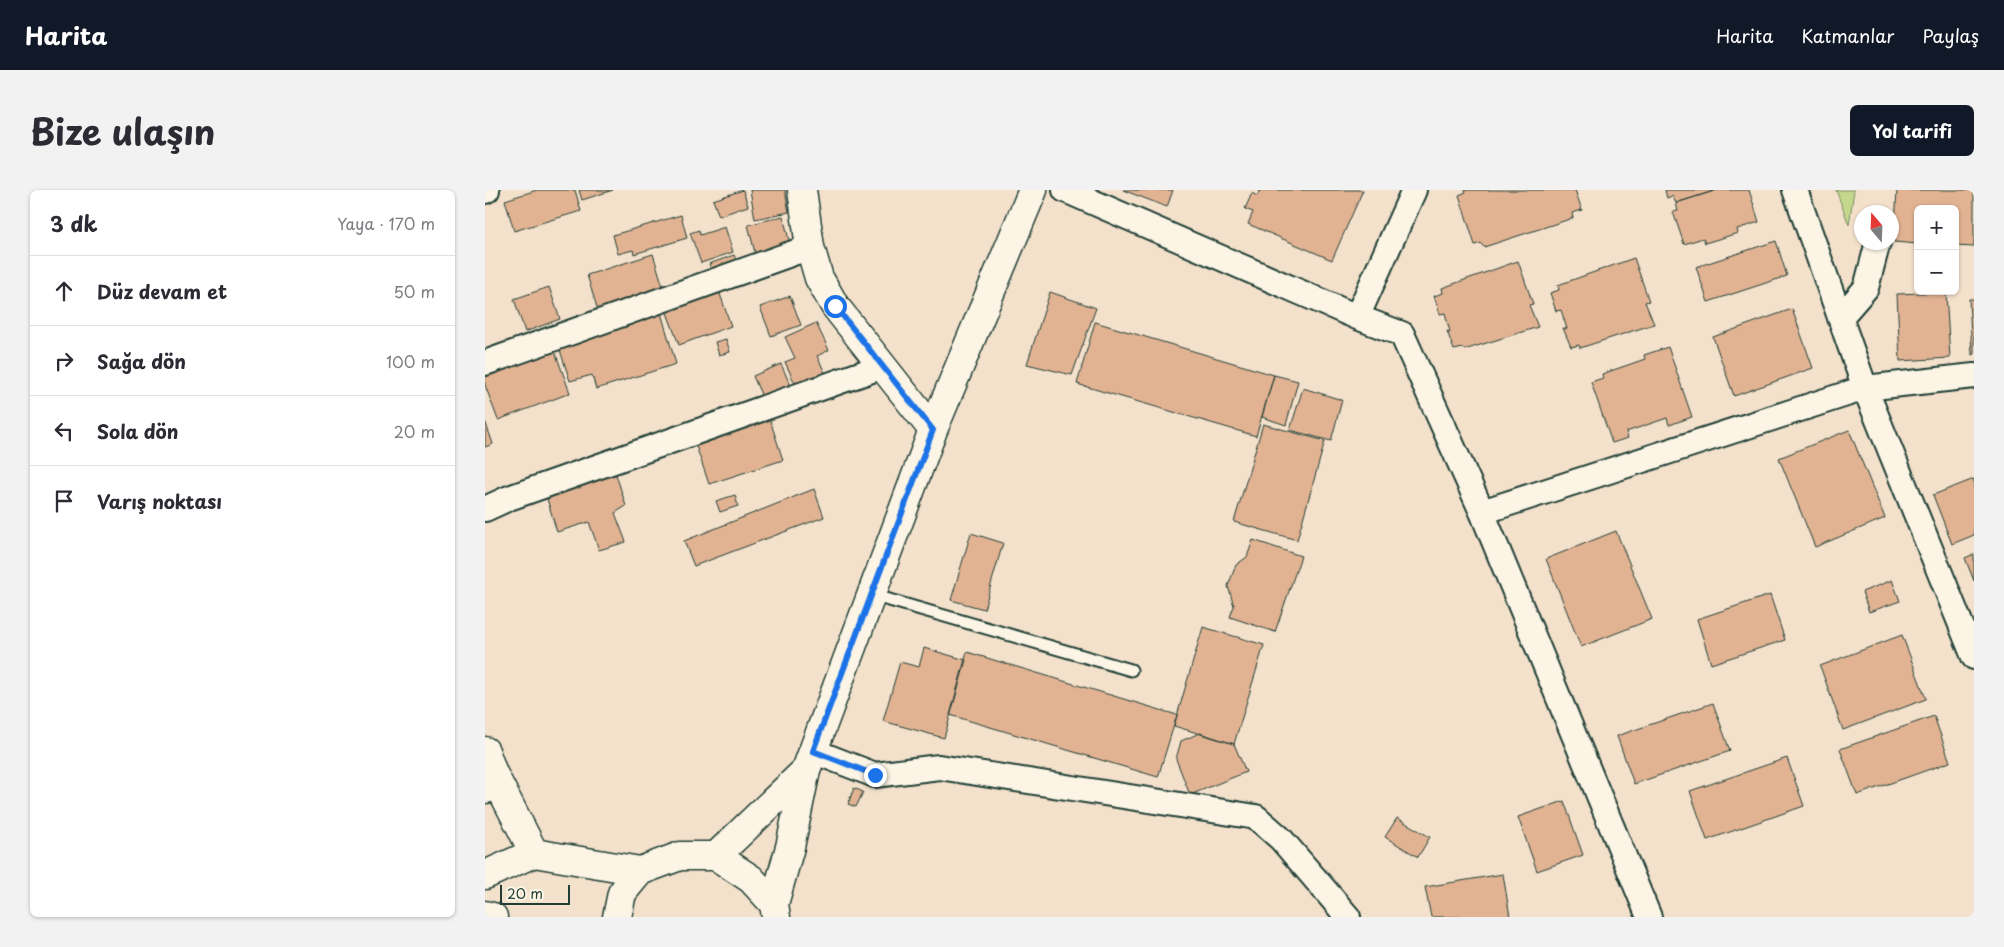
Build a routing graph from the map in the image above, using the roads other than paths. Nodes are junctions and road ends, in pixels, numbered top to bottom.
1 (802, 190) edge
2 (1033, 190) edge
3 (1065, 190) edge
4 (1414, 190) edge
5 (1795, 190) edge
6 (810, 247) junction
7 (1876, 250) edge
8 (1357, 317) junction
9 (1841, 318) junction
10 (485, 364) edge
11 (883, 366) junction
12 (1974, 376) edge
13 (1865, 388) junction
14 (933, 430) junction
15 (485, 509) edge
16 (1482, 512) junction
17 (872, 595) junction
18 (1974, 657) edge
19 (1131, 670) dead end
20 (809, 761) junction
21 (488, 772) edge
22 (534, 853) junction
23 (716, 856) junction
24 (640, 871) junction
25 (485, 875) edge
26 (775, 911) edge
27 (485, 915) edge
28 (493, 917) edge
29 (617, 917) edge
30 (1349, 917) edge
31 (1649, 917) edge

1 - 6 main road
2 - 14 main road
3 - 8 street
4 - 8 street
5 - 9 street
6 - 10 street
6 - 11 main road
7 - 9 street
8 - 16 street
9 - 13 street
11 - 14 main road
11 - 15 street
12 - 13 street
13 - 16 street
13 - 18 street
14 - 17 main road
16 - 31 street
17 - 19 lane
17 - 20 main road
20 - 23 main road
20 - 26 main road
20 - 30 street
21 - 22 main road
22 - 24 main road
22 - 25 main road
23 - 24 main road
23 - 26 main road
24 - 29 main road
27 - 28 main road

